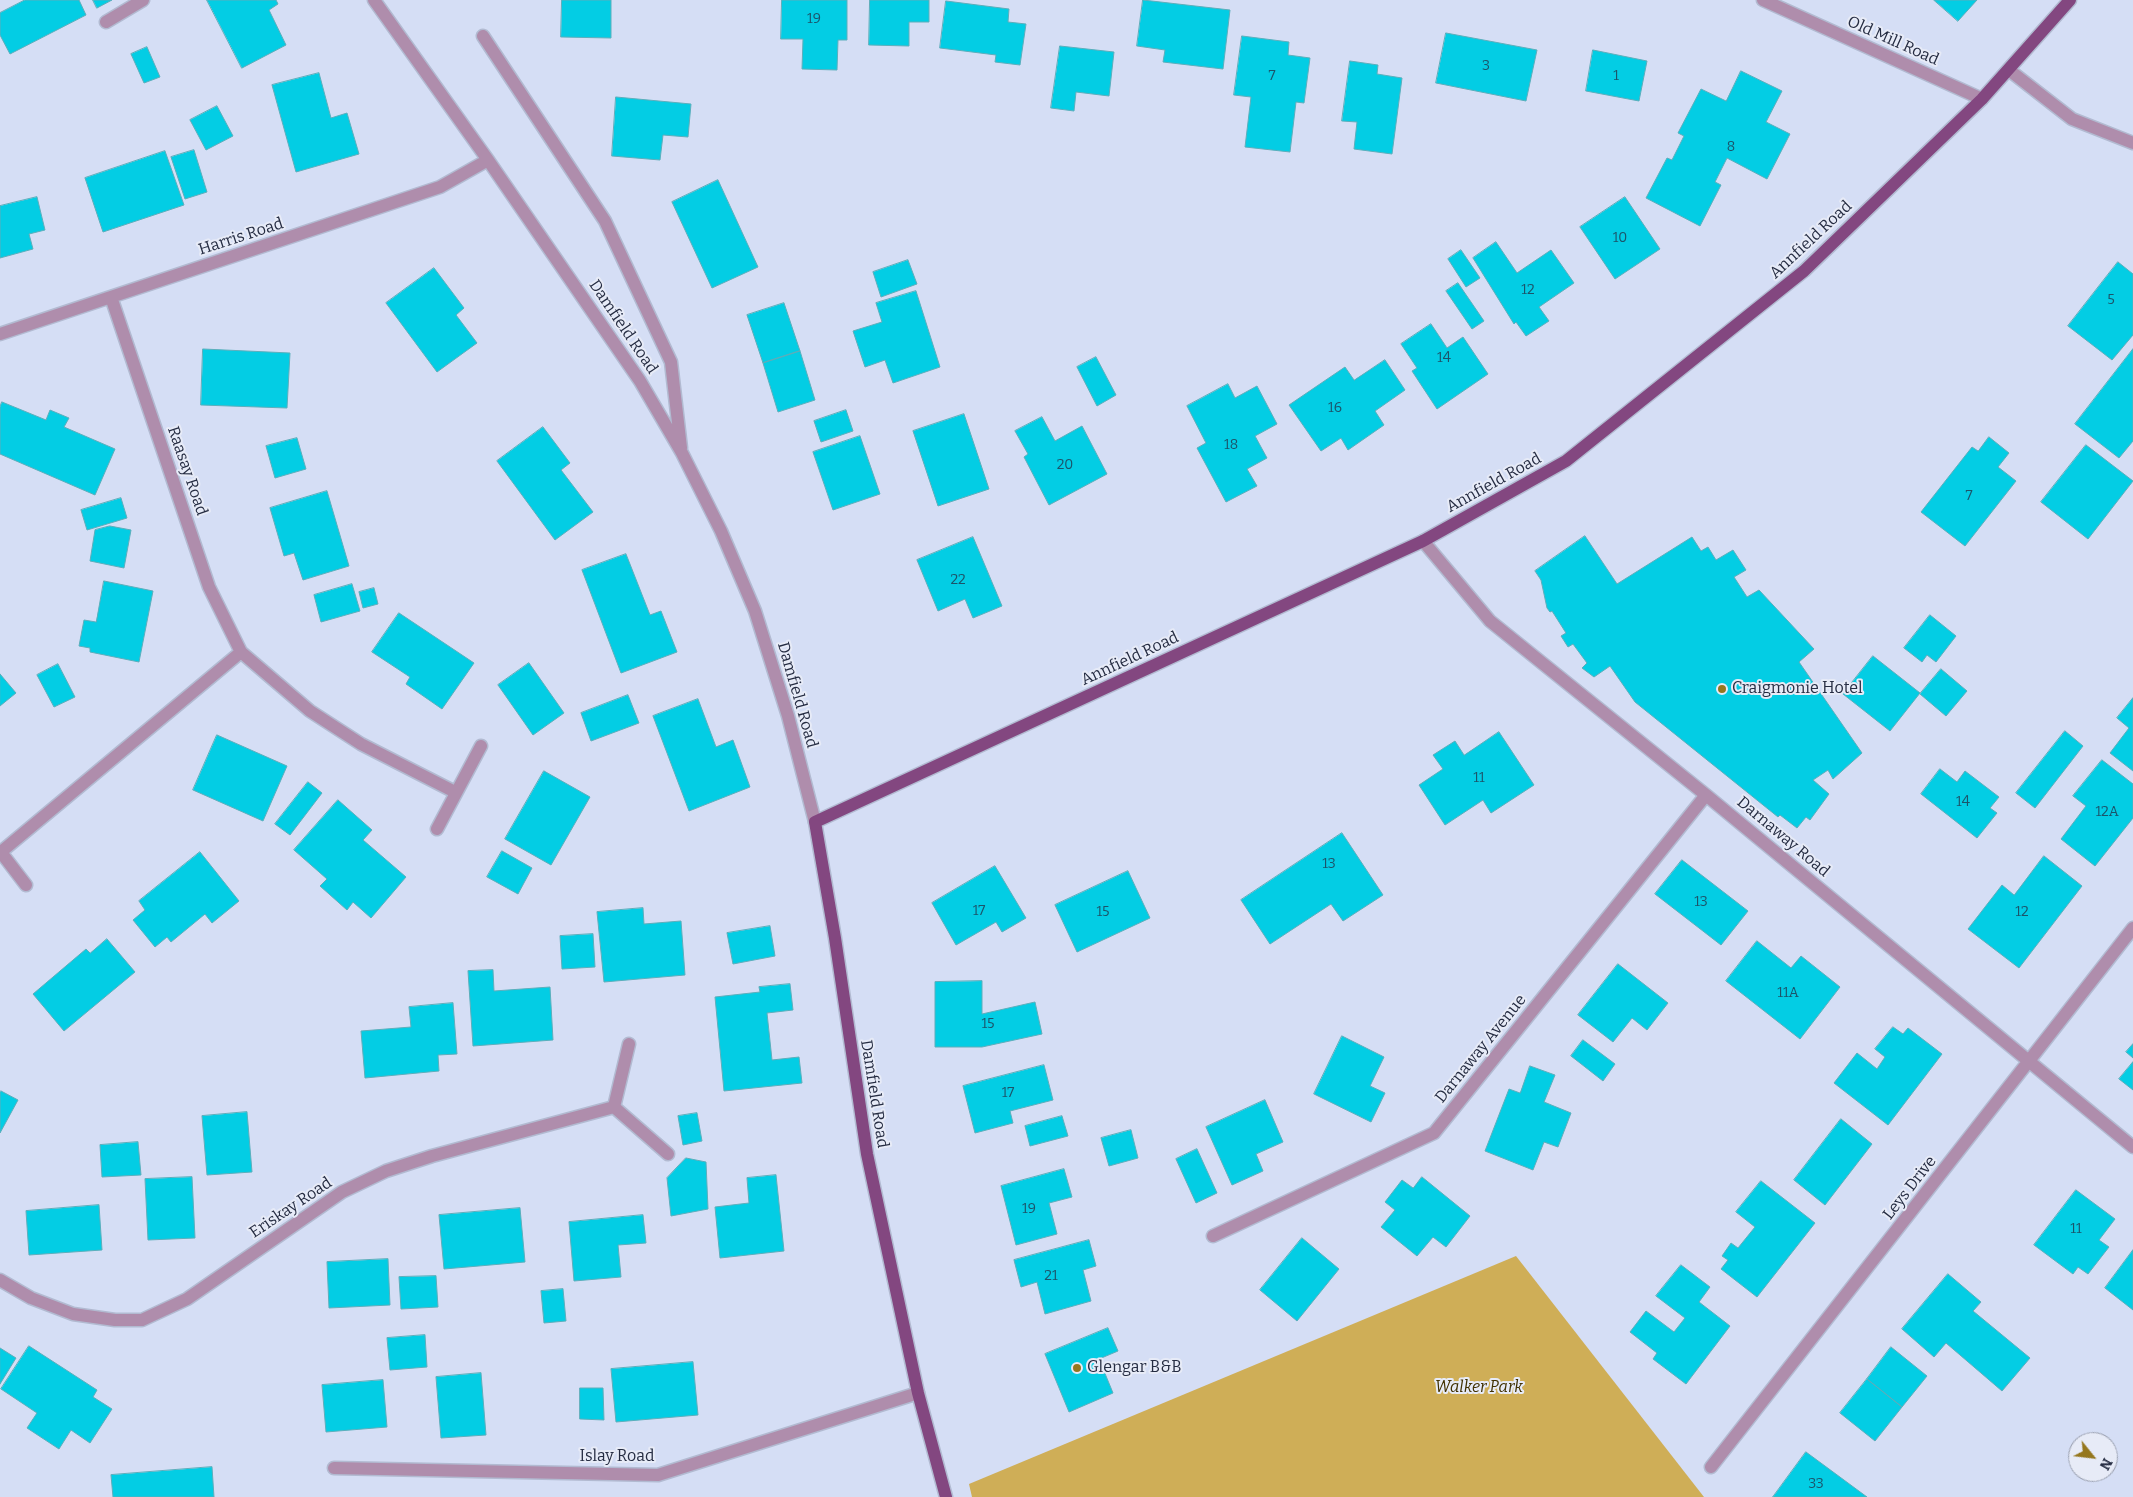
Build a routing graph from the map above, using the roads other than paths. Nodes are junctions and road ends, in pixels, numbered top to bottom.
1 (143, 0) edge
2 (374, 0) edge
3 (1763, 0) edge
4 (2070, 0) edge
5 (106, 22) dead end
6 (483, 36) dead end
7 (2009, 70) junction
8 (1982, 99) junction
9 (2133, 143) edge
10 (488, 160) junction
11 (111, 297) junction
12 (0, 334) edge
13 (682, 453) junction
14 (1423, 541) junction
15 (240, 652) junction
16 (481, 746) dead end
17 (456, 792) junction
18 (1706, 795) junction
19 (815, 822) junction
20 (437, 829) dead end
21 (0, 852) edge
22 (26, 885) dead end
23 (2133, 928) edge
24 (629, 1044) dead end
25 (2029, 1062) junction
26 (614, 1107) junction
27 (2133, 1147) edge
28 (668, 1154) dead end
29 (1213, 1236) dead end
30 (0, 1280) edge
31 (918, 1393) junction
32 (1711, 1466) dead end
33 (334, 1468) dead end
34 (946, 1497) edge

1 - 5 street
2 - 10 street, Damfield Road
3 - 8 street, Old Mill Road
4 - 7 main road, Annfield Road
6 - 13 street
7 - 8 main road, Annfield Road
7 - 9 street
8 - 14 main road, Annfield Road
10 - 11 street, Harris Road
10 - 13 street, Damfield Road
11 - 12 street, Harris Road
11 - 15 street, Raasay Road
13 - 19 street, Damfield Road
14 - 18 street, Darnaway Road
14 - 19 main road, Annfield Road
15 - 17 street, Raasay Road
15 - 21 street
16 - 17 street
17 - 20 street
18 - 25 street, Darnaway Road
18 - 29 street, Darnaway Avenue
19 - 31 main road, Damfield Road
21 - 22 street
23 - 25 street, Leys Drive
24 - 26 street
25 - 27 street, Darnaway Road
25 - 32 street, Leys Drive
26 - 28 street
26 - 30 street, Eriskay Road
31 - 33 street, Islay Road
31 - 34 main road, Damfield Road

